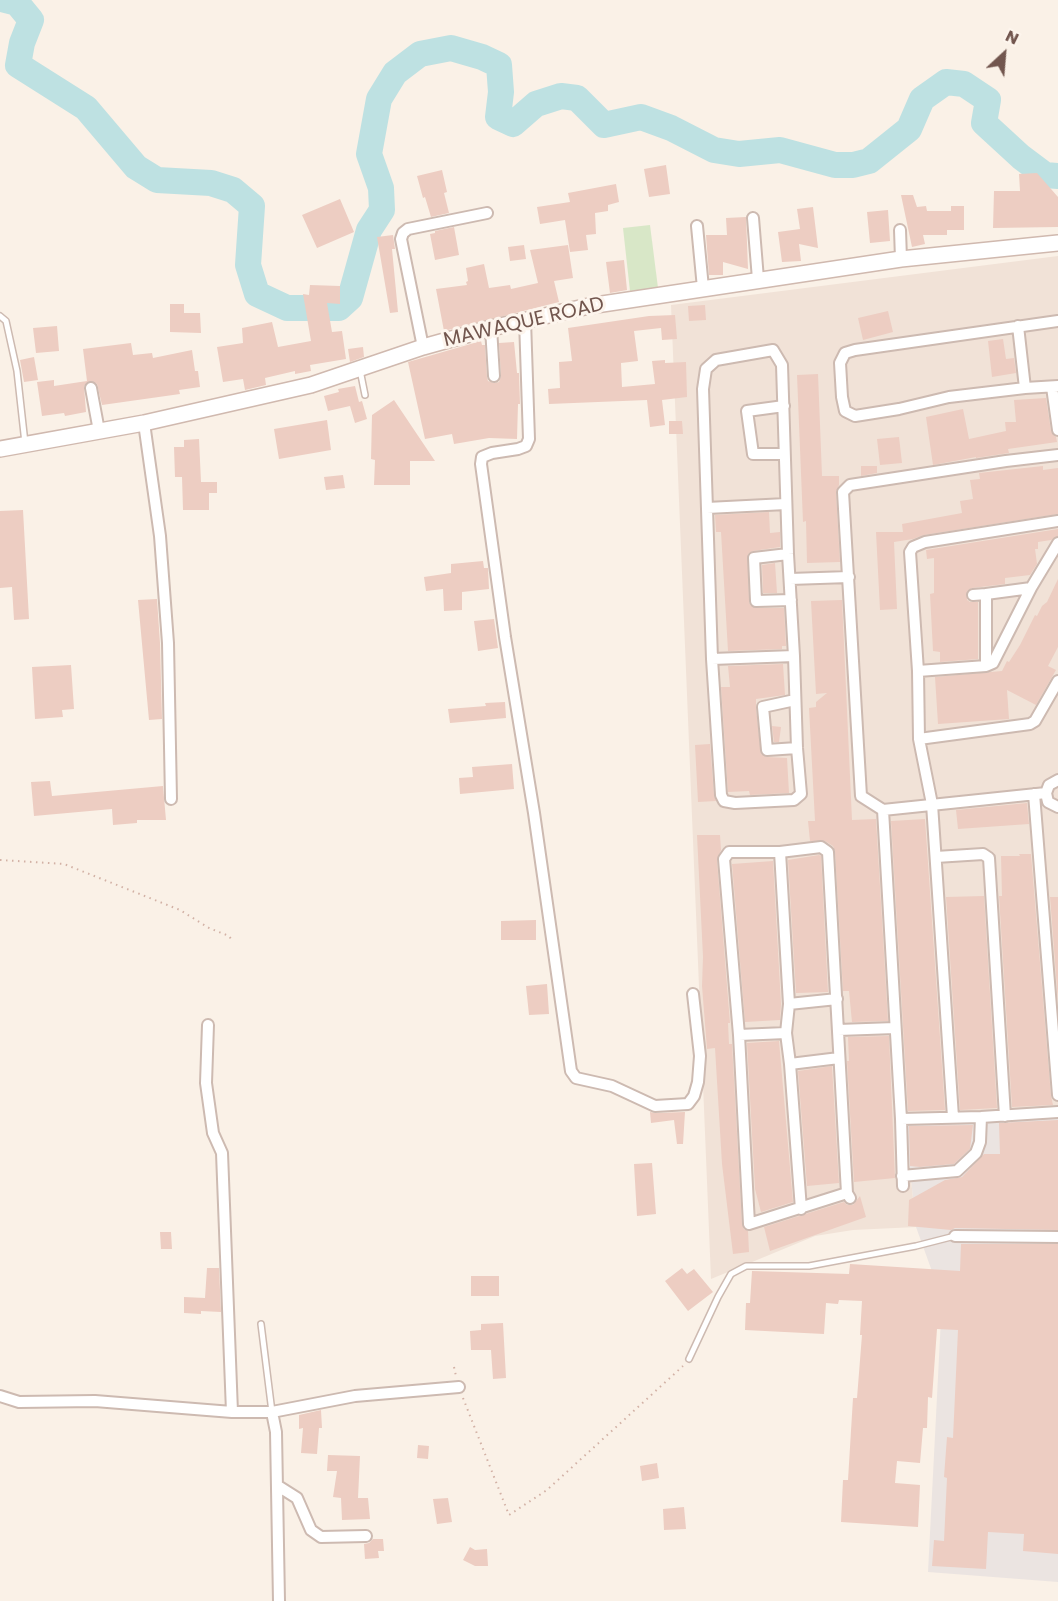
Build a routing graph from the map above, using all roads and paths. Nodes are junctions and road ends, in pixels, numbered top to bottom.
1 (487, 213) dead end
2 (753, 218) dead end
3 (698, 226) dead end
4 (900, 230) dead end
5 (1058, 243) edge
6 (901, 259) junction
7 (758, 279) junction
8 (703, 288) junction
9 (0, 316) edge
10 (525, 321) junction
11 (1058, 321) edge
12 (1018, 326) junction
13 (491, 328) junction
14 (423, 347) junction
15 (360, 368) junction
16 (494, 375) dead end
17 (1055, 387) edge
18 (91, 388) dead end
19 (1025, 388) junction
20 (365, 395) dead end
21 (784, 406) junction
22 (144, 423) junction
23 (1058, 430) edge
24 (99, 431) junction
25 (25, 445) junction
26 (0, 449) edge
27 (784, 454) junction
28 (1058, 455) edge
29 (786, 504) junction
30 (707, 508) junction
31 (1058, 521) edge
32 (1058, 543) edge
33 (788, 555) junction
34 (849, 577) junction
35 (790, 579) junction
36 (1031, 588) junction
37 (986, 594) junction
38 (973, 595) dead end
39 (791, 600) junction
40 (794, 656) junction
41 (712, 659) junction
42 (986, 666) junction
43 (918, 671) junction
44 (1058, 681) edge
45 (795, 700) junction
46 (919, 739) junction
47 (797, 748) junction
48 (1058, 780) edge
49 (1046, 793) junction
50 (1034, 794) junction
51 (171, 799) dead end
52 (932, 804) junction
53 (1058, 807) edge
54 (884, 810) junction
55 (780, 852) junction
56 (936, 857) junction
57 (0, 861) edge
58 (232, 942) dead end
59 (693, 994) dead end
60 (837, 999) junction
61 (789, 1004) junction
62 (208, 1025) dead end
63 (895, 1028) junction
64 (838, 1030) junction
65 (786, 1033) junction
66 (739, 1035) junction
67 (839, 1058) junction
68 (790, 1064) junction
69 (1058, 1095) edge
70 (1058, 1112) edge
71 (1005, 1116) junction
72 (953, 1117) junction
73 (981, 1118) junction
74 (901, 1119) junction
75 (801, 1209) junction
76 (955, 1236) joint
77 (1058, 1237) edge
78 (261, 1324) dead end
79 (689, 1359) joint
80 (454, 1367) dead end
81 (459, 1387) junction
82 (0, 1396) edge
83 (232, 1412) junction
84 (272, 1412) junction
85 (278, 1485) junction
86 (366, 1536) dead end
87 (279, 1601) edge

1 - 14 street
2 - 7 street
3 - 8 street
4 - 6 street
5 - 6 main road, MAWAQUE ROAD
6 - 7 main road, MAWAQUE ROAD
7 - 8 main road, MAWAQUE ROAD
8 - 10 main road, MAWAQUE ROAD
9 - 25 lane
10 - 13 main road, MAWAQUE ROAD
10 - 59 street
11 - 12 street
12 - 19 street
12 - 19 street
13 - 14 main road, MAWAQUE ROAD
13 - 16 street
14 - 15 main road, MAWAQUE ROAD
15 - 20 lane
15 - 22 main road, MAWAQUE ROAD
17 - 19 street
17 - 23 street
18 - 24 street
21 - 27 street
21 - 27 street
21 - 30 street
22 - 24 main road, MAWAQUE ROAD
22 - 51 street
24 - 25 main road, MAWAQUE ROAD
25 - 26 main road, MAWAQUE ROAD
27 - 29 street
28 - 34 street
29 - 30 street
29 - 33 street
30 - 41 street
31 - 43 street
32 - 36 street
33 - 35 street
33 - 39 street
34 - 35 street
34 - 54 street
35 - 39 street
36 - 37 street
36 - 42 street
37 - 38 street
37 - 42 street
39 - 40 street
40 - 41 street
40 - 45 street
41 - 47 street
42 - 43 street
43 - 46 street
44 - 46 street
45 - 47 street
45 - 47 street
46 - 52 street
48 - 49 street
49 - 50 street
49 - 53 street
50 - 52 street
50 - 69 street
52 - 54 street
52 - 56 street
54 - 63 street
55 - 60 street
55 - 61 street
55 - 66 street
56 - 71 street
56 - 72 street
57 - 58 path
60 - 61 street
60 - 64 street
61 - 65 street
62 - 83 street
63 - 64 street
63 - 74 street
64 - 67 street
65 - 66 street
65 - 68 street
66 - 75 street
67 - 68 street
67 - 75 street
68 - 75 street
70 - 71 street
71 - 73 street
72 - 73 street
72 - 74 street
73 - 74 street
76 - 77 street
76 - 79 lane
78 - 84 lane
79 - 81 path
80 - 81 path
81 - 84 street
82 - 83 street
83 - 84 street
84 - 85 street
85 - 86 street
85 - 87 street

